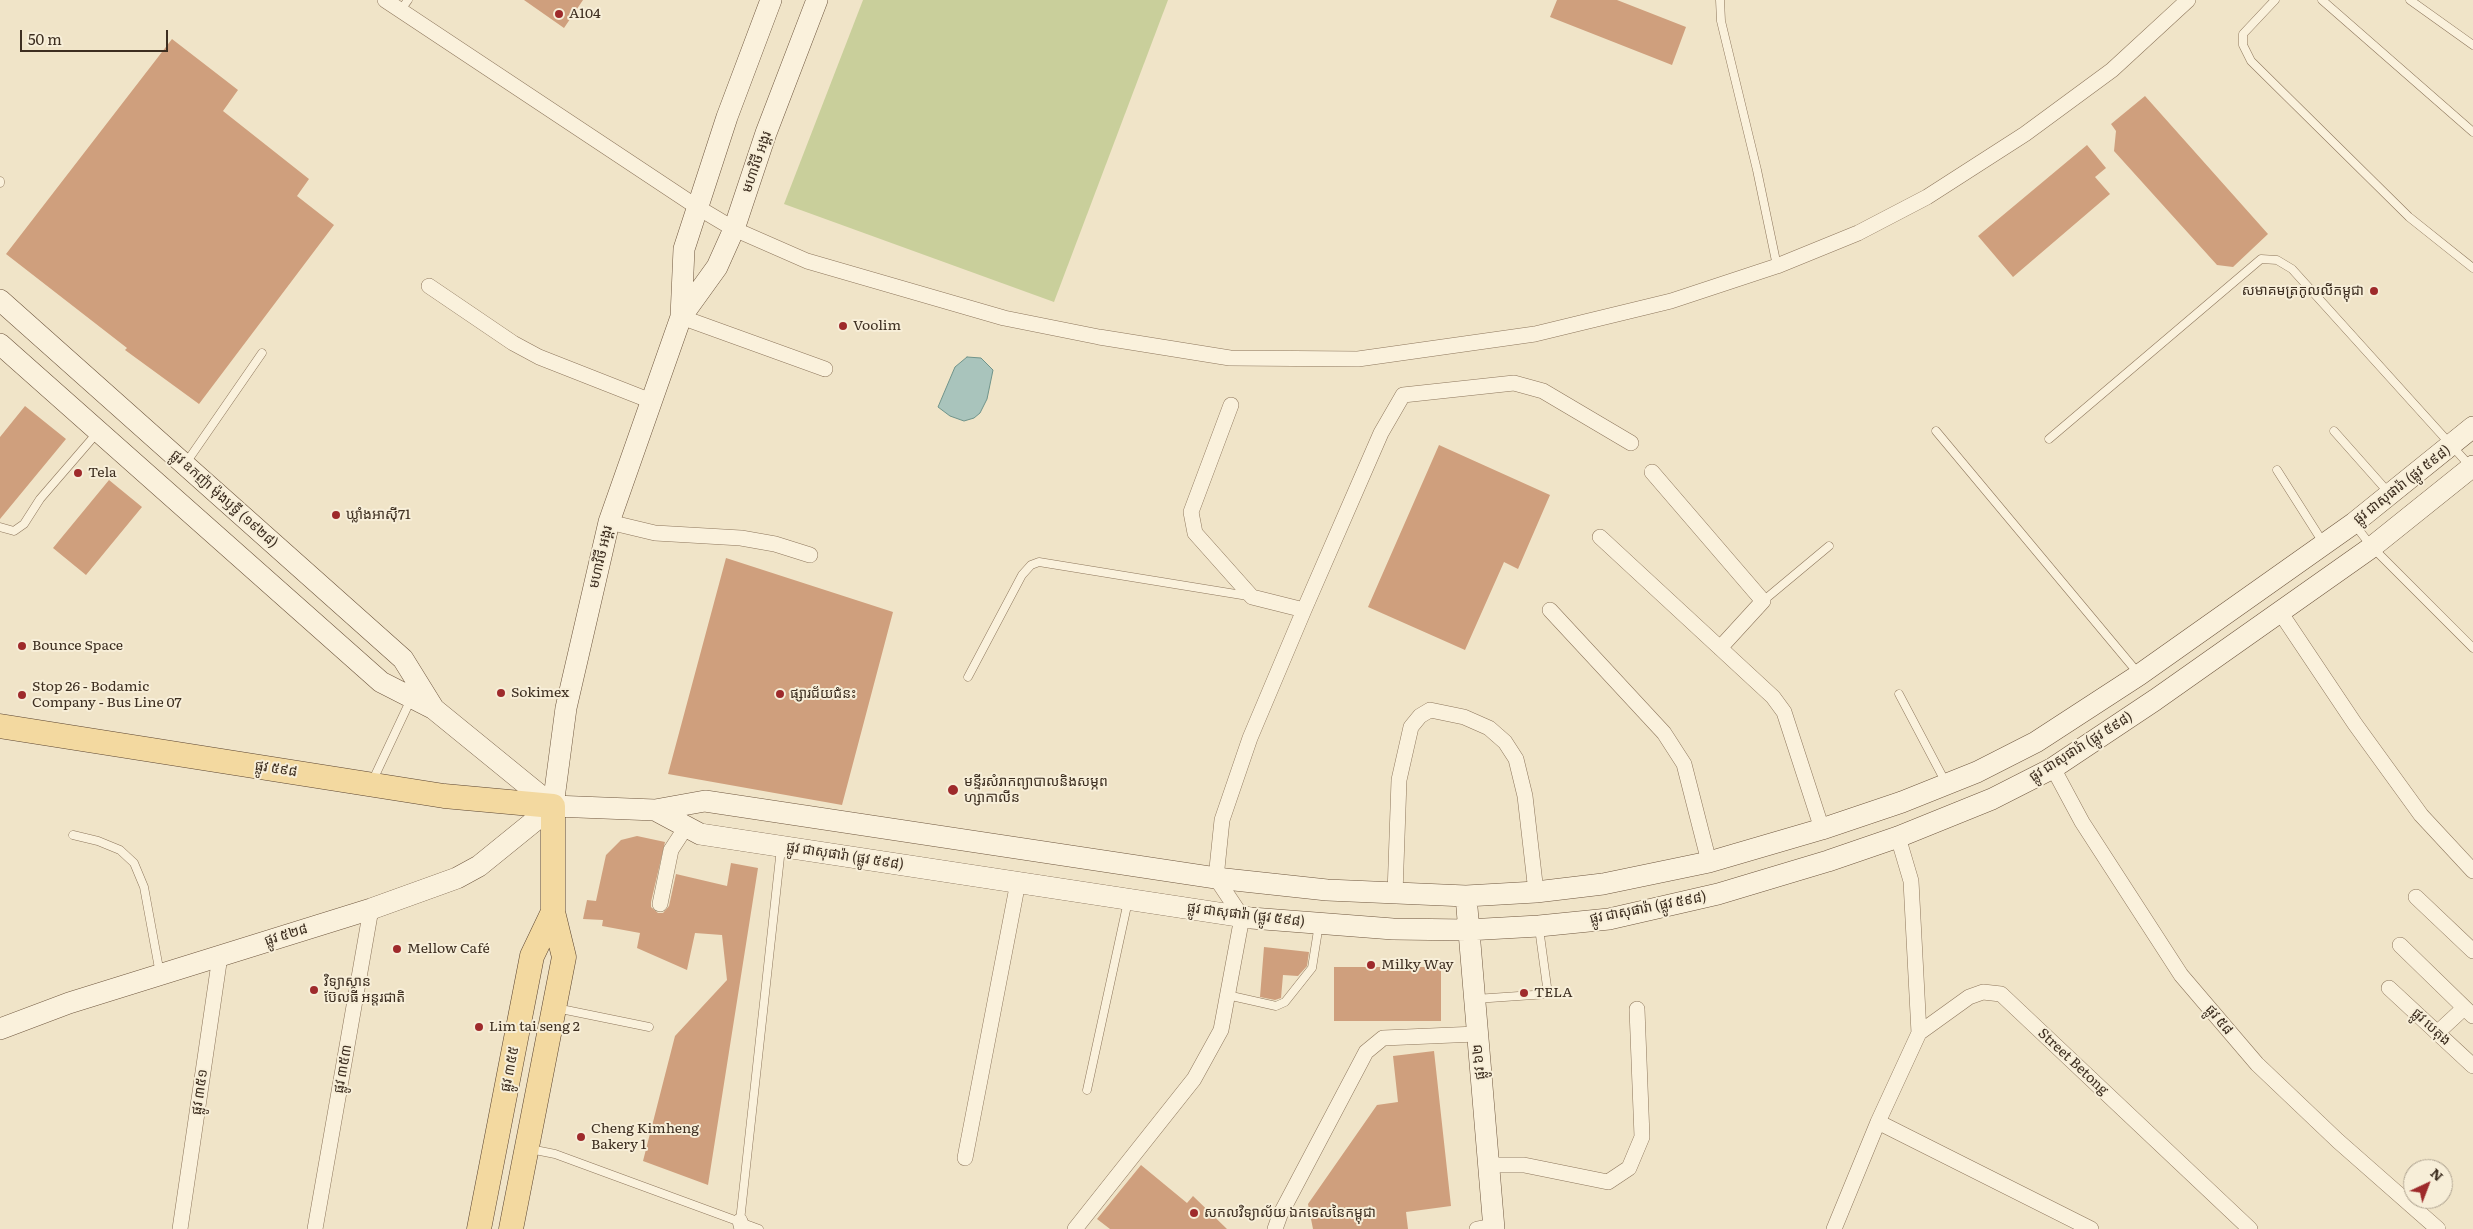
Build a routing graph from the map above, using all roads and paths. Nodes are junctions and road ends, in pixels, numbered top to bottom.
1 (385, 0) edge
2 (771, 0) edge
3 (817, 0) edge
4 (1720, 0) edge
5 (2188, 0) edge
6 (2275, 0) edge
7 (2322, 0) edge
8 (2410, 0) edge
9 (404, 6) edge
10 (2473, 45) edge
11 (2473, 132) edge
12 (697, 207) junction
13 (734, 229) junction
14 (1777, 266) junction
15 (2473, 268) edge
16 (429, 286) dead end
17 (0, 300) edge
18 (681, 317) junction
19 (0, 344) edge
20 (262, 353) dead end
21 (825, 369) dead end
22 (651, 401) junction
23 (1230, 405) dead end
24 (2473, 427) edge
25 (1936, 431) dead end
26 (2334, 431) dead end
27 (98, 432) junction
28 (2049, 439) dead end
29 (1631, 443) dead end
30 (2451, 447) junction
31 (185, 464) junction
32 (2472, 467) edge
33 (2277, 470) dead end
34 (1652, 472) dead end
35 (2391, 494) junction
36 (608, 522) junction
37 (2354, 523) junction
38 (0, 527) edge
39 (1600, 536) dead end
40 (2324, 544) junction
41 (1829, 546) dead end
42 (2372, 547) junction
43 (810, 555) dead end
44 (1252, 597) junction
45 (1764, 601) junction
46 (1304, 610) junction
47 (1550, 610) dead end
48 (2280, 612) junction
49 (1720, 648) junction
50 (2473, 648) edge
51 (2139, 675) junction
52 (968, 677) dead end
53 (1899, 694) dead end
54 (412, 698) junction
55 (434, 709) junction
56 (0, 726) edge
57 (2053, 768) junction
58 (371, 784) junction
59 (1947, 784) junction
60 (553, 806) junction
61 (655, 810) junction
62 (686, 827) junction
63 (1822, 830) junction
64 (73, 835) dead end
65 (1898, 837) junction
66 (781, 846) junction
67 (1709, 862) junction
68 (2473, 871) edge
69 (1216, 878) junction
70 (1018, 882) junction
71 (1536, 892) junction
72 (1395, 894) junction
73 (1466, 896) junction
74 (2416, 897) dead end
75 (1128, 899) junction
76 (660, 904) dead end
77 (371, 909) junction
78 (552, 912) junction
79 (1242, 917) junction
80 (1318, 924) junction
81 (1539, 926) junction
82 (1467, 930) junction
83 (2400, 944) dead end
84 (2473, 951) edge
85 (220, 956) junction
86 (160, 974) junction
87 (2389, 988) dead end
88 (1226, 994) junction
89 (1474, 1000) junction
90 (554, 1008) junction
91 (1637, 1009) dead end
92 (2469, 1012) edge
93 (649, 1026) dead end
94 (0, 1029) edge
95 (1919, 1033) junction
96 (2438, 1033) junction
97 (1477, 1034) junction
98 (2473, 1066) edge
99 (1087, 1090) dead end
100 (1878, 1122) junction
101 (527, 1148) junction
102 (965, 1158) dead end
103 (1488, 1165) junction
104 (741, 1225) edge
105 (1488, 1228) edge
106 (1836, 1228) edge
107 (180, 1229) edge
108 (315, 1229) edge
109 (479, 1229) edge
110 (511, 1229) edge
111 (759, 1229) edge
112 (1075, 1229) edge
113 (1275, 1229) edge
114 (2091, 1229) edge
115 (2250, 1229) edge
116 (2438, 1229) edge

1 - 9 street
2 - 12 main road, មហាវិថី អង្គរ
3 - 13 main road, មហាវិថី អង្គរ
4 - 14 lane
5 - 14 street
6 - 15 lane
7 - 11 lane
8 - 10 lane
9 - 12 street
12 - 13 street
12 - 18 main road, មហាវិថី អង្គរ
13 - 14 street
13 - 18 main road, មហាវិថី អង្គរ
16 - 22 street
17 - 31 main road, ផ្លូវ ឧកញ៉ា ម៉ុងឫទ្ធី (១៩២៨)
18 - 21 street
18 - 22 main road, មហាវិថី អង្គរ
19 - 27 main road, ផ្លូវ ឧកញ៉ា ម៉ុងឫទ្ធី (១៩២៨)
20 - 31 lane
22 - 36 main road, មហាវិថី អង្គរ
23 - 44 street
24 - 30 main road, ផ្លូវ ជាសុផារ៉ា (ផ្លូវ ៥៩៨)
25 - 51 lane
26 - 35 lane
27 - 38 lane
27 - 54 main road, ផ្លូវ ឧកញ៉ា ម៉ុងឫទ្ធី (១៩២៨)
28 - 30 lane
29 - 46 street
30 - 32 lane
30 - 35 main road, ផ្លូវ ជាសុផារ៉ា (ផ្លូវ ៥៩៨)
31 - 55 main road, ផ្លូវ ឧកញ៉ា ម៉ុងឫទ្ធី (១៩២៨)
32 - 42 main road, ផ្លូវ ជាសុផារ៉ា (ផ្លូវ ៥៩៨)
33 - 40 lane
34 - 45 street
35 - 37 main road, ផ្លូវ ជាសុផារ៉ា (ផ្លូវ ៥៩៨)
36 - 43 street
36 - 60 main road, មហាវិថី អង្គរ
37 - 40 main road, ផ្លូវ ជាសុផារ៉ា (ផ្លូវ ៥៩៨)
37 - 42 lane
39 - 49 street
40 - 51 main road, ផ្លូវ ជាសុផារ៉ា (ផ្លូវ ៥៩៨)
41 - 45 lane
42 - 48 main road, ផ្លូវ ជាសុផារ៉ា (ផ្លូវ ៥៩៨)
42 - 50 lane
44 - 46 street
44 - 52 lane
45 - 49 street
46 - 69 street
47 - 67 street
48 - 57 main road, ផ្លូវ ជាសុផារ៉ា (ផ្លូវ ៥៩៨)
48 - 68 street
49 - 63 street
51 - 59 main road, ផ្លូវ ជាសុផារ៉ា (ផ្លូវ ៥៩៨)
53 - 59 lane
54 - 55 main road, ផ្លូវ ឧកញ៉ា ម៉ុងឫទ្ធី (១៩២៨)
54 - 58 lane
55 - 60 main road, ផ្លូវ ឧកញ៉ា ម៉ុងឫទ្ធី (១៩២៨)
56 - 58 main road, ផ្លូវ ៥៩៨
57 - 65 main road, ផ្លូវ ជាសុផារ៉ា (ផ្លូវ ៥៩៨)
57 - 116 street, ផ្លូវ ៥៨
58 - 60 main road, ផ្លូវ ៥៩៨
59 - 63 main road, ផ្លូវ ជាសុផារ៉ា (ផ្លូវ ៥៩៨)
60 - 61 main road, ផ្លូវ ជាសុផារ៉ា (ផ្លូវ ៥៩៨)
60 - 77 main road, ផ្លូវ ៥២៨
60 - 78 main road, ផ្លូវ ៣៥៥
61 - 62 main road, ផ្លូវ ជាសុផារ៉ា (ផ្លូវ ៥៩៨)
61 - 69 main road, ផ្លូវ ជាសុផារ៉ា (ផ្លូវ ៥៩៨)
62 - 66 main road, ផ្លូវ ជាសុផារ៉ា (ផ្លូវ ៥៩៨)
62 - 76 street
63 - 67 main road, ផ្លូវ ជាសុផារ៉ា (ផ្លូវ ៥៩៨)
64 - 86 lane
65 - 81 main road, ផ្លូវ ជាសុផារ៉ា (ផ្លូវ ៥៩៨)
65 - 95 street
66 - 70 main road, ផ្លូវ ជាសុផារ៉ា (ផ្លូវ ៥៩៨)
66 - 104 lane
67 - 71 main road, ផ្លូវ ជាសុផារ៉ា (ផ្លូវ ៥៩៨)
69 - 72 main road, ផ្លូវ ជាសុផារ៉ា (ផ្លូវ ៥៩៨)
69 - 79 street
70 - 75 main road, ផ្លូវ ជាសុផារ៉ា (ផ្លូវ ៥៩៨)
70 - 102 street
71 - 72 street
71 - 73 main road, ផ្លូវ ជាសុផារ៉ា (ផ្លូវ ៥៩៨)
72 - 73 main road, ផ្លូវ ជាសុផារ៉ា (ផ្លូវ ៥៩៨)
73 - 82 main road, ផ្លូវ ៦២
74 - 84 street
75 - 79 main road, ផ្លូវ ជាសុផារ៉ា (ផ្លូវ ៥៩៨)
75 - 99 lane
77 - 85 main road, ផ្លូវ ៥២៨
77 - 108 street, ផ្លូវ ៣៥៣
78 - 90 main road, ផ្លូវ ៣៥៥
78 - 109 main road, ផ្លូវ ៣៥៥
79 - 80 main road, ផ្លូវ ជាសុផារ៉ា (ផ្លូវ ៥៩៨)
79 - 88 street
80 - 82 main road, ផ្លូវ ជាសុផារ៉ា (ផ្លូវ ៥៩៨)
80 - 88 lane
81 - 82 main road, ផ្លូវ ជាសុផារ៉ា (ផ្លូវ ៥៩៨)
81 - 89 lane
82 - 89 main road, ផ្លូវ ៦២
83 - 92 street
85 - 86 main road, ផ្លូវ ៥២៨
85 - 107 street, ផ្លូវ ៣៥១
86 - 94 main road, ផ្លូវ ៥២៨
87 - 96 street, ផ្លូវ បេតុង
88 - 112 street
89 - 97 main road, ផ្លូវ ៦២
90 - 93 lane
90 - 101 main road, ផ្លូវ ៣៥៥
91 - 103 street
92 - 96 street
95 - 100 street
95 - 115 street, Street Betong
96 - 98 street, ផ្លូវ បេតុង
97 - 103 main road, ផ្លូវ ៦២
97 - 113 street
100 - 106 street
100 - 114 street
101 - 104 lane
101 - 110 main road, ផ្លូវ ៣៥៥
103 - 105 main road, ផ្លូវ ៦២
104 - 111 lane

